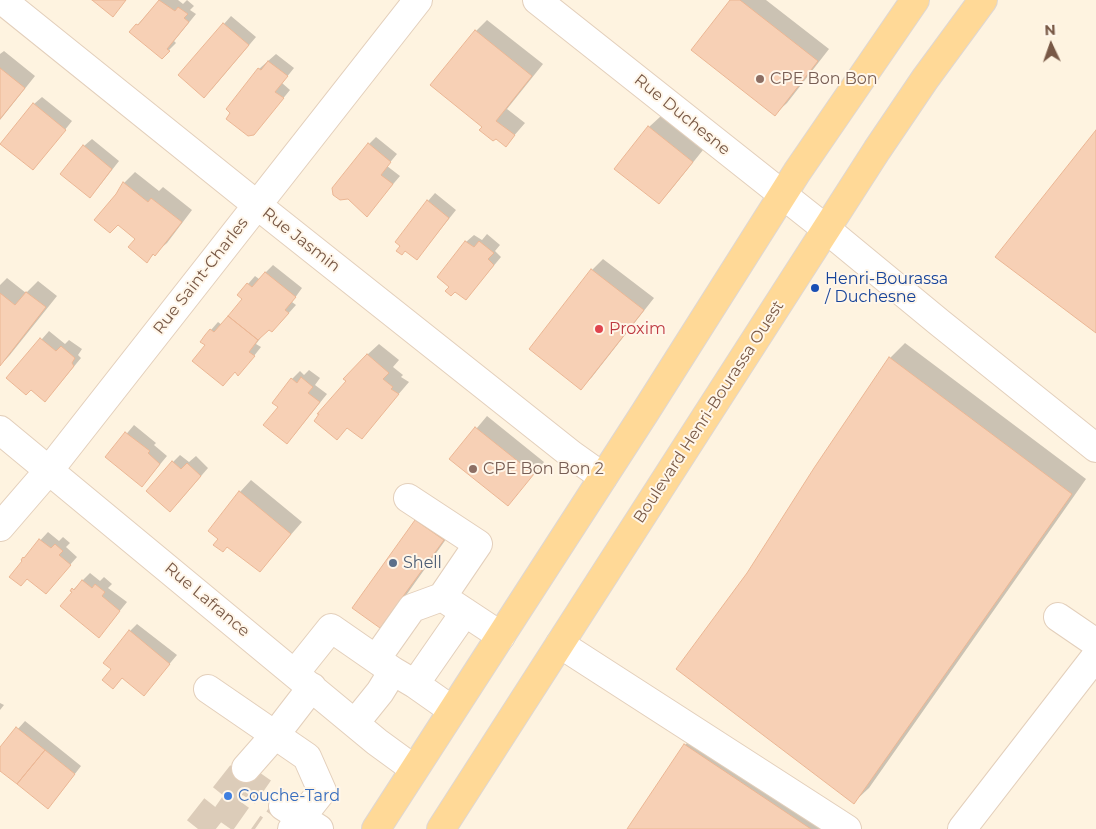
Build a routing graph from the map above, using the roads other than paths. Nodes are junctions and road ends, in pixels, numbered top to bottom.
1 (2, 0) edge
2 (418, 0) edge
3 (537, 0) edge
4 (915, 0) edge
5 (983, 0) edge
6 (783, 196) junction
7 (257, 205) junction
8 (826, 230) junction
9 (0, 430) edge
10 (1096, 448) edge
11 (50, 469) junction
12 (603, 477) junction
13 (408, 498) dead end
14 (0, 527) edge
15 (442, 597) junction
16 (465, 612) junction
17 (1058, 616) dead end
18 (500, 636) junction
19 (1096, 643) edge
20 (560, 644) junction
21 (1096, 656) edge
22 (395, 672) junction
23 (303, 680) junction
24 (208, 689) dead end
25 (452, 710) junction
26 (355, 723) junction
27 (275, 735) junction
28 (246, 768) tunnel mouth
29 (414, 769) junction
30 (299, 820) edge
31 (376, 829) edge
32 (441, 829) edge
33 (846, 829) edge
34 (962, 829) edge

1 - 7 street, Rue Jasmin
2 - 7 street, Rue Saint-Charles
3 - 6 street, Rue Duchesne
4 - 6 main road
5 - 8 main road, Boulevard Henri-Bourassa Ouest
6 - 8 street, Rue Duchesne
6 - 12 main road
7 - 11 street, Rue Saint-Charles
7 - 12 street, Rue Jasmin
8 - 10 street, Rue Duchesne
8 - 20 main road, Boulevard Henri-Bourassa Ouest
9 - 11 street, Rue Lafrance
11 - 14 street, Rue Saint-Charles
11 - 23 street, Rue Lafrance
12 - 18 main road
13 - 15 street
15 - 16 street
15 - 22 street
16 - 18 street
16 - 22 street
17 - 19 street
18 - 25 main road
20 - 32 main road, Boulevard Henri-Bourassa Ouest
20 - 33 street
21 - 34 street
22 - 23 street
22 - 25 street
22 - 26 street
23 - 26 street, Rue Lafrance
23 - 27 street
24 - 27 street
25 - 29 main road
26 - 29 street, Rue Lafrance
27 - 28 street
27 - 30 street
29 - 31 main road

